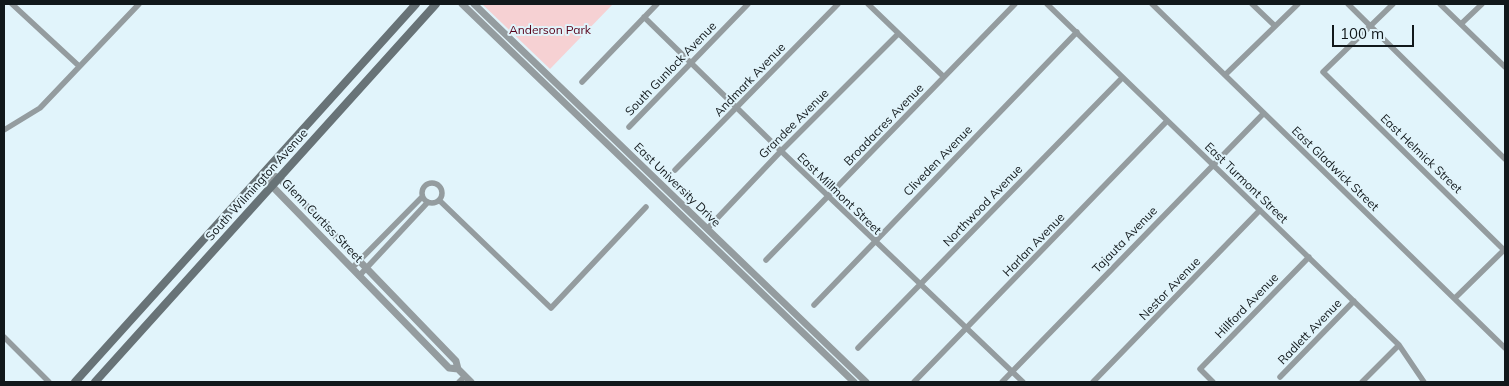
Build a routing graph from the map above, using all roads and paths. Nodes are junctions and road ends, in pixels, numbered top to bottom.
1 (12, 4) edge
2 (139, 4) edge
3 (416, 4) edge
4 (436, 4) edge
5 (462, 4) edge
6 (474, 4) edge
7 (657, 4) edge
8 (748, 4) edge
9 (838, 4) edge
10 (868, 4) edge
11 (1015, 4) edge
12 (1047, 4) edge
13 (1152, 4) edge
14 (1252, 4) edge
15 (1298, 4) edge
16 (1348, 4) edge
17 (1393, 4) edge
18 (1440, 4) edge
19 (1482, 4) edge
20 (644, 17) junction
21 (1461, 24) junction
22 (1275, 26) junction
23 (1370, 26) junction
24 (1076, 32) junction
25 (897, 34) junction
26 (690, 62) junction
27 (79, 66) junction
28 (1505, 67) edge
29 (1225, 75) junction
30 (944, 77) junction
31 (1122, 78) junction
32 (582, 82) dead end
33 (737, 108) junction
34 (1263, 114) junction
35 (1167, 121) junction
36 (629, 127) dead end
37 (4, 130) edge
38 (781, 151) junction
39 (1505, 159) edge
40 (1213, 164) junction
41 (675, 170) dead end
42 (265, 172) junction
43 (279, 178) junction
44 (272, 186) junction
45 (828, 196) junction
46 (422, 197) junction
47 (438, 200) junction
48 (428, 202) junction
49 (646, 207) dead end
50 (1260, 210) junction
51 (704, 232) junction
52 (874, 241) junction
53 (1505, 251) edge
54 (1309, 257) junction
55 (766, 260) dead end
56 (359, 261) junction
57 (352, 268) junction
58 (366, 268) junction
59 (359, 276) junction
60 (920, 284) junction
61 (1455, 298) junction
62 (1354, 301) junction
63 (814, 304) dead end
64 (966, 330) junction
65 (4, 337) edge
66 (1399, 345) junction
67 (858, 348) dead end
68 (1505, 348) edge
69 (458, 369) junction
70 (1012, 372) junction
71 (465, 376) junction
72 (1099, 376) junction
73 (1280, 377) dead end
74 (49, 382) edge
75 (75, 382) edge
76 (95, 382) edge
77 (459, 382) edge
78 (471, 382) edge
79 (854, 382) edge
80 (866, 382) edge
81 (914, 382) edge
82 (1002, 382) edge
83 (1023, 382) edge
84 (1093, 382) edge
85 (1105, 382) edge
86 (1213, 382) edge
87 (1362, 382) edge
88 (1424, 382) edge

1 - 27 street
2 - 27 street
3 - 42 main road, South Wilmington Avenue
4 - 43 main road, South Wilmington Avenue
5 - 51 street, East University Drive
6 - 51 street, East University Drive
7 - 20 street
8 - 26 street, South Gunlock Avenue
9 - 33 street, Andmark Avenue
10 - 25 street
11 - 30 street, Broadacres Avenue
12 - 24 street, East Turmont Street
13 - 29 street, East Gladwick Street
14 - 22 street
15 - 22 street
16 - 23 street
17 - 23 street
18 - 21 street
19 - 21 street
20 - 26 street, East Millmont Street
20 - 32 street
21 - 28 street
22 - 29 street
23 - 39 street
23 - 53 street, East Helmick Street
24 - 31 street, East Turmont Street
24 - 52 street, Cliveden Avenue
25 - 30 street
25 - 38 street, Grandee Avenue
26 - 33 street, East Millmont Street
26 - 36 street, South Gunlock Avenue
27 - 37 street
29 - 34 street, East Gladwick Street
30 - 45 street, Broadacres Avenue
31 - 35 street, East Turmont Street
31 - 60 street, Northwood Avenue
33 - 38 street, East Millmont Street
33 - 41 street, Andmark Avenue
34 - 40 street, Tajauta Avenue
34 - 61 street, East Gladwick Street
35 - 40 street, East Turmont Street
35 - 64 street, Harlan Avenue
38 - 45 street, East Millmont Street
38 - 51 street, Grandee Avenue
40 - 50 street, East Turmont Street
40 - 70 street, Tajauta Avenue
42 - 43 street, Glenn Curtiss Street
42 - 44 street, Glenn Curtiss Street
42 - 75 main road, South Wilmington Avenue
43 - 44 main road, South Wilmington Avenue
43 - 56 street, Glenn Curtiss Street
44 - 57 street, Glenn Curtiss Street
44 - 76 main road, South Wilmington Avenue
45 - 52 street, East Millmont Street
45 - 55 street, Broadacres Avenue
46 - 47 street
46 - 48 street
46 - 56 street
47 - 48 street
47 - 49 street
48 - 58 street
50 - 54 street, East Turmont Street
50 - 72 street, Nestor Avenue
51 - 79 street, East University Drive
51 - 80 street, East University Drive
52 - 60 street, East Millmont Street
52 - 63 street, Cliveden Avenue
53 - 61 street
54 - 62 street, East Turmont Street
54 - 86 street, Hillford Avenue
56 - 57 street
56 - 58 street, Glenn Curtiss Street
57 - 59 street, Glenn Curtiss Street
58 - 59 street
58 - 69 street, Glenn Curtiss Street
59 - 69 street, Glenn Curtiss Street
60 - 64 street, East Millmont Street
60 - 67 street, Northwood Avenue
61 - 68 street, East Gladwick Street
62 - 66 street, East Turmont Street
62 - 73 street, Radlett Avenue
64 - 70 street, East Millmont Street
64 - 81 street, Harlan Avenue
65 - 74 street
66 - 87 street
66 - 88 street, East Turmont Street
69 - 71 street, Glenn Curtiss Street
70 - 82 street, Tajauta Avenue
70 - 83 street, East Millmont Street
71 - 77 street
71 - 78 street, Glenn Curtiss Street
72 - 84 street, Nestor Avenue
72 - 85 street

